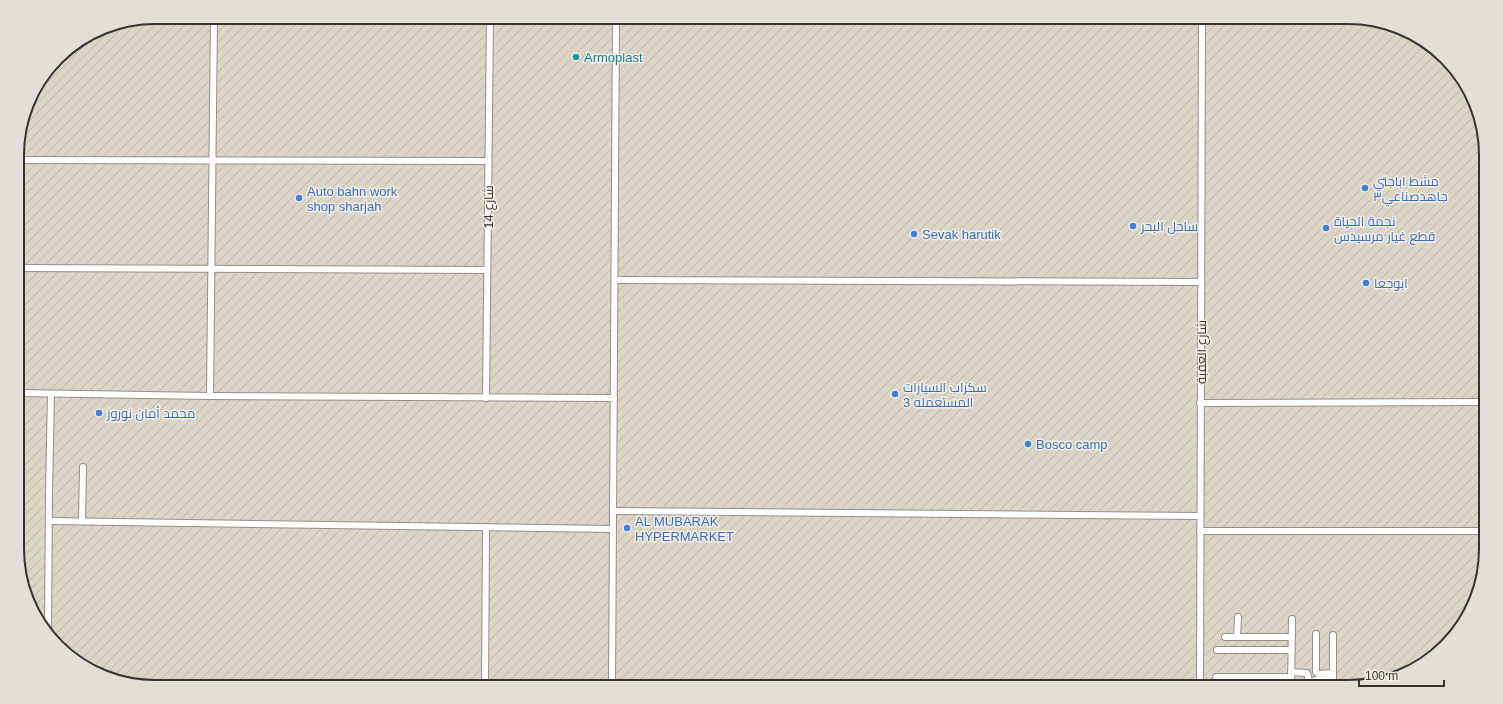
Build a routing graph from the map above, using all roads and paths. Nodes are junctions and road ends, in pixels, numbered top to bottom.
1 (214, 24) edge
2 (490, 24) edge
3 (616, 24) edge
4 (1202, 24) edge
5 (24, 160) edge
6 (212, 161) junction
7 (488, 161) junction
8 (24, 268) edge
9 (211, 269) junction
10 (488, 270) junction
11 (615, 280) junction
12 (1201, 282) junction
13 (24, 394) edge
14 (51, 394) junction
15 (210, 396) junction
16 (486, 398) junction
17 (614, 398) junction
18 (1479, 402) edge
19 (1200, 403) junction
20 (83, 467) dead end
21 (613, 511) junction
22 (1200, 516) junction
23 (48, 521) junction
24 (82, 521) junction
25 (486, 527) junction
26 (613, 529) junction
27 (1200, 530) junction
28 (1479, 531) edge
29 (1238, 617) dead end
30 (1292, 619) dead end
31 (48, 624) edge
32 (1316, 634) dead end
33 (1333, 635) dead end
34 (1225, 636) dead end
35 (1237, 637) junction
36 (1250, 637) junction
37 (1292, 637) junction
38 (1217, 650) dead end
39 (1249, 650) junction
40 (1292, 650) junction
41 (1291, 674) junction
42 (1216, 676) dead end
43 (1333, 676) junction
44 (1249, 677) joint
45 (485, 680) edge
46 (612, 680) edge
47 (1200, 680) edge
48 (1291, 680) edge
49 (1309, 680) edge
50 (1315, 680) edge
51 (1333, 680) edge

1 - 6 street
2 - 7 street, شارع 14
3 - 11 street
4 - 12 street, شارع العقبة
5 - 6 street
6 - 7 street
6 - 9 street
7 - 10 street, شارع 14
8 - 9 street
9 - 10 street
9 - 15 street
10 - 16 street, شارع 14
11 - 12 street
11 - 17 street
12 - 19 street, شارع العقبة
13 - 14 street
14 - 15 street
14 - 23 street
15 - 16 street
16 - 17 street
17 - 21 street
18 - 19 street
19 - 22 street, شارع العقبة
20 - 24 street
21 - 22 street
21 - 26 street
22 - 27 street, شارع العقبة
23 - 24 street
23 - 31 street
24 - 25 street
25 - 26 street
25 - 45 street
26 - 46 street
27 - 28 street
27 - 47 street, شارع العقبة
29 - 35 street
30 - 37 street
32 - 43 street
33 - 43 street
34 - 35 street
35 - 36 street
36 - 37 street
36 - 39 street
37 - 40 street
38 - 39 street
39 - 40 street
40 - 41 street
41 - 44 street
41 - 48 street
41 - 49 street
42 - 44 street
43 - 50 street
43 - 51 street

